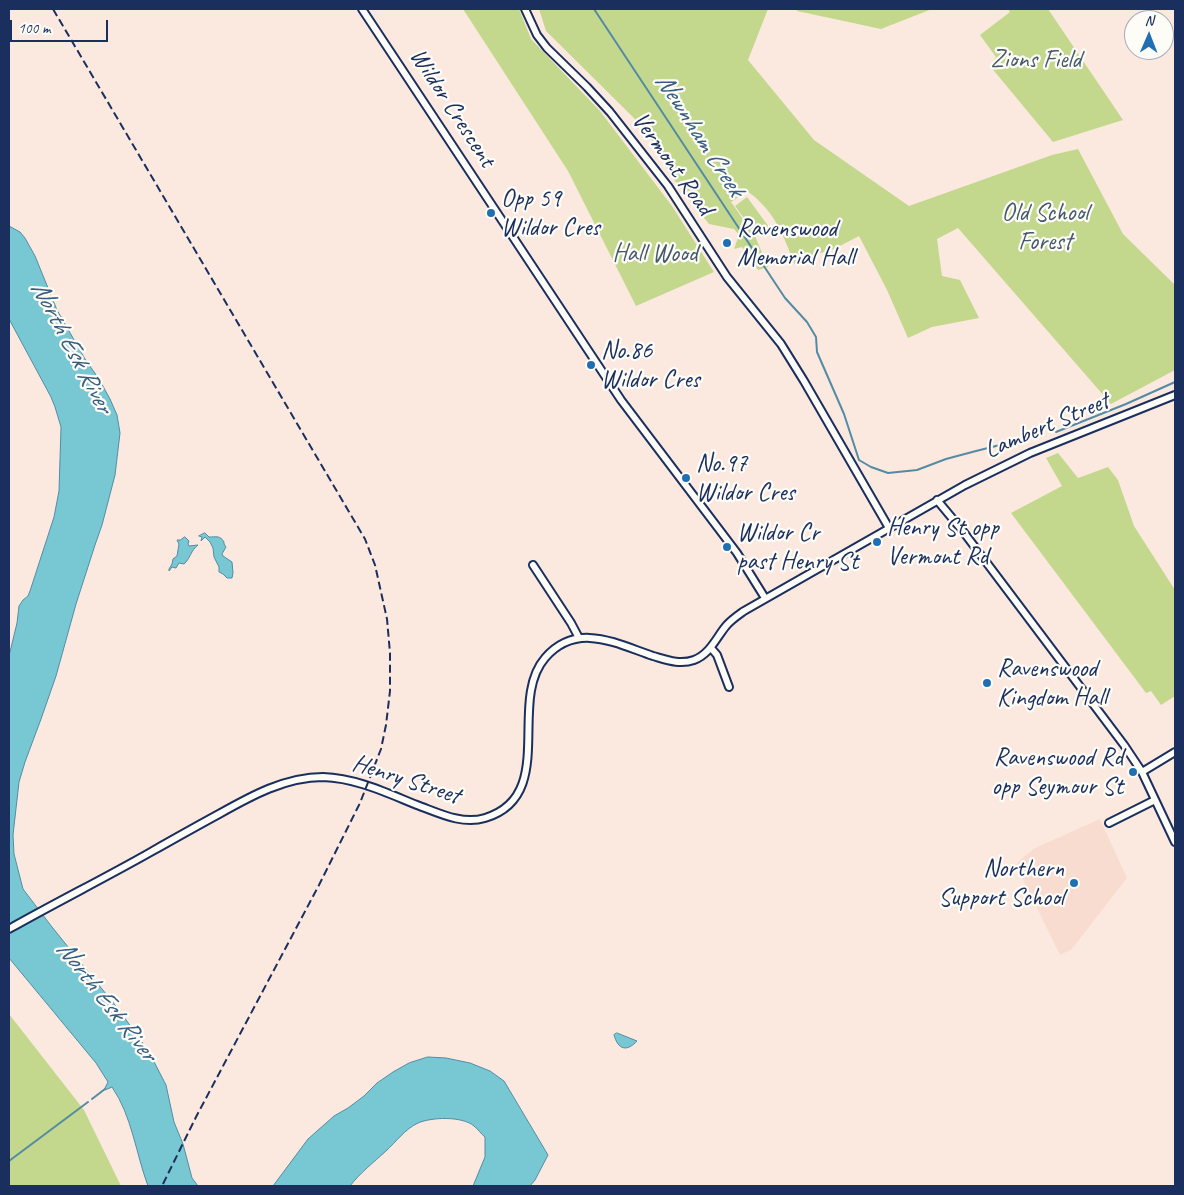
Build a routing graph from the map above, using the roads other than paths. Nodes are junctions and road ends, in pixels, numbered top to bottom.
1 (362, 9) edge
2 (525, 9) edge
3 (1175, 395) edge
4 (937, 500) junction
5 (889, 528) junction
6 (533, 565) dead end
7 (765, 598) junction
8 (579, 638) junction
9 (712, 648) junction
10 (729, 687) dead end
11 (1175, 752) edge
12 (1142, 772) junction
13 (1155, 800) junction
14 (1109, 823) dead end
15 (1175, 842) edge
16 (9, 928) edge

1 - 7 street, Wildor Crescent
2 - 5 street, Vermont Road
3 - 4 street, Lambert Street
4 - 5 street, Henry Street
4 - 12 street
5 - 7 street, Henry Street
6 - 8 street
7 - 9 street, Henry Street
8 - 9 street, Henry Street
8 - 16 street, Henry Street
9 - 10 street
11 - 12 street
12 - 13 street
13 - 14 street
13 - 15 street

